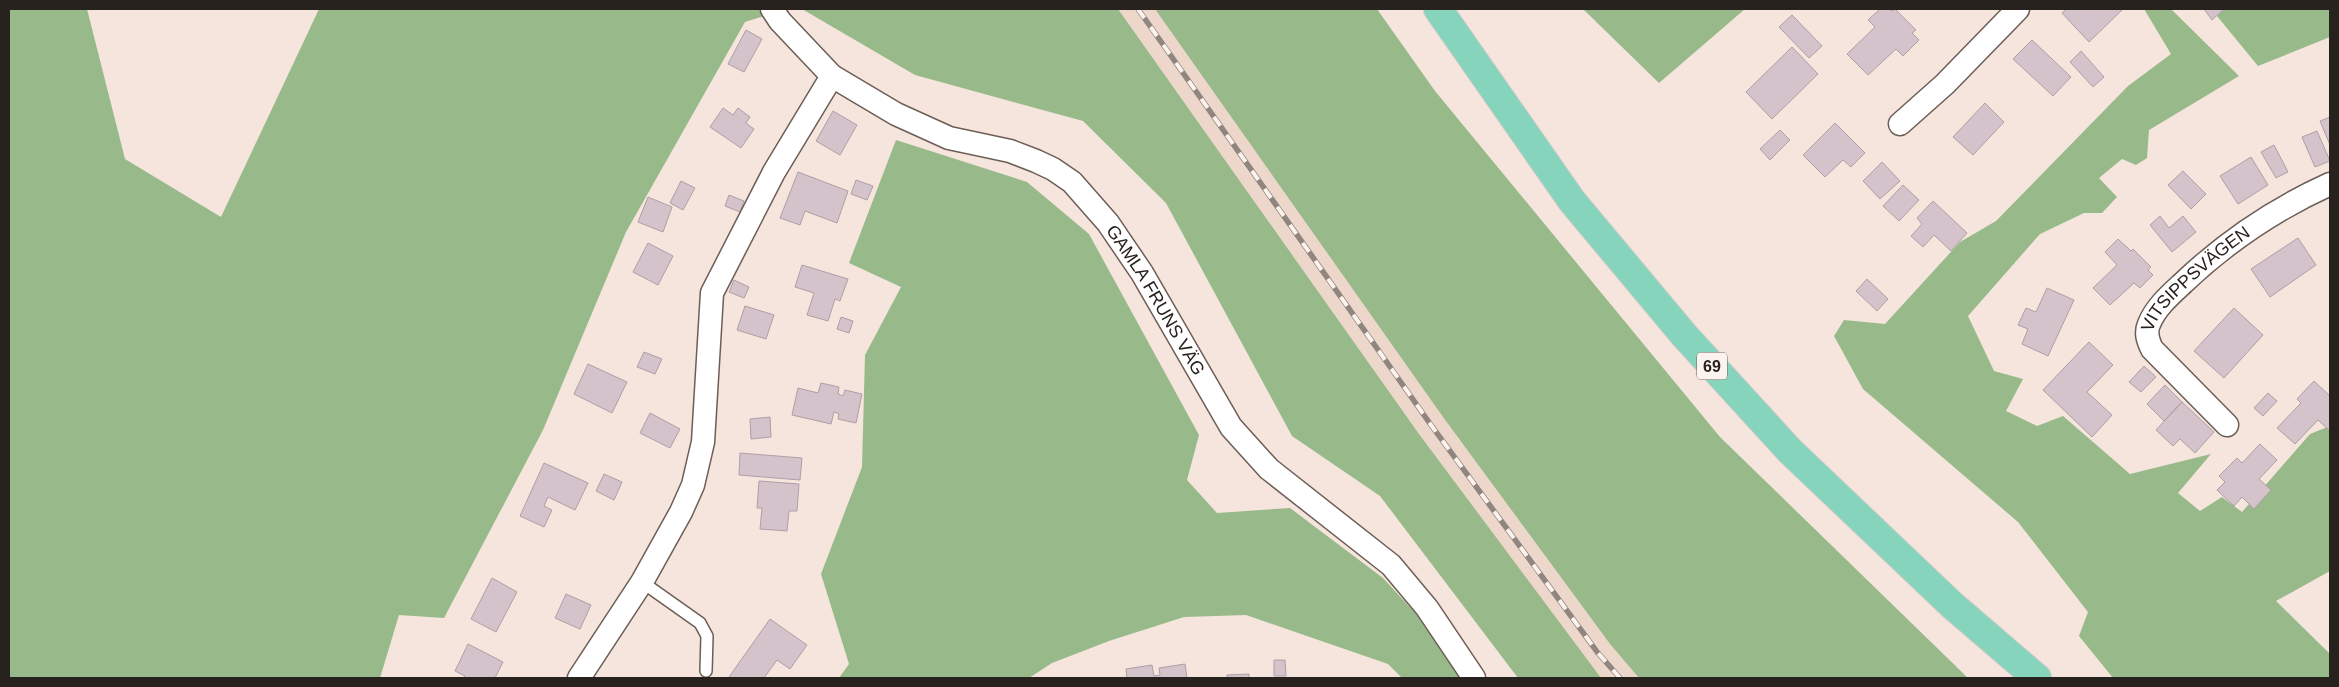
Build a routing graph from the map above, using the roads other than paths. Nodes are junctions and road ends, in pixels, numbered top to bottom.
1 (772, 9) edge
2 (1438, 9) edge
3 (2018, 9) edge
4 (832, 76) junction
5 (1900, 124) dead end
6 (2330, 184) edge
7 (2227, 424) dead end
8 (642, 582) junction
9 (706, 671) dead end
10 (579, 678) edge
11 (1474, 678) edge
12 (2036, 678) edge

1 - 4 street, GAMLA FRUNS VÄG
2 - 12 main road, 69
3 - 5 street
4 - 8 street
4 - 11 street, GAMLA FRUNS VÄG
6 - 7 street, VITSIPPSVÄGEN
8 - 9 lane
8 - 10 street

